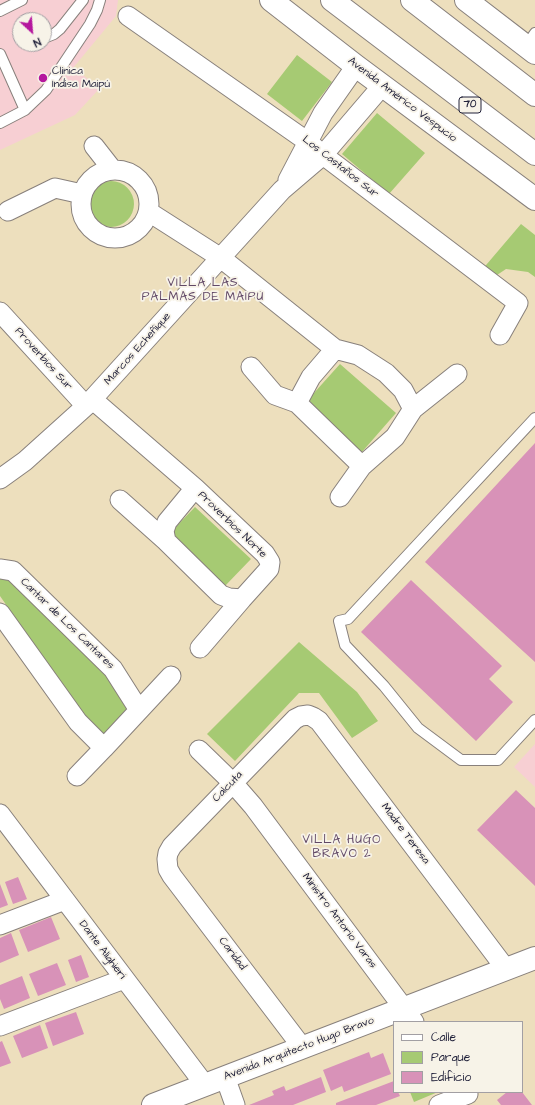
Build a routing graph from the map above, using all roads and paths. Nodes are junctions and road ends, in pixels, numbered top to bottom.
1 (22, 0) edge
2 (83, 0) edge
3 (100, 0) edge
4 (271, 0) edge
5 (332, 0) edge
6 (412, 0) edge
7 (466, 0) edge
8 (0, 12) edge
9 (128, 16) dead end
10 (52, 35) edge
11 (532, 44) edge
12 (0, 54) edge
13 (356, 66) junction
14 (382, 86) junction
15 (535, 95) edge
16 (25, 110) junction
17 (0, 123) edge
18 (308, 142) junction
19 (94, 146) dead end
20 (535, 154) edge
21 (322, 155) junction
22 (112, 169) junction
23 (282, 190) junction
24 (82, 194) junction
25 (535, 199) edge
26 (8, 211) dead end
27 (149, 212) junction
28 (221, 258) junction
29 (0, 312) edge
30 (500, 335) dead end
31 (335, 350) junction
32 (251, 367) dead end
33 (457, 374) dead end
34 (89, 403) junction
35 (297, 403) junction
36 (413, 409) junction
37 (535, 418) edge
38 (362, 466) junction
39 (0, 479) edge
40 (194, 488) junction
41 (340, 497) dead end
42 (120, 500) dead end
43 (166, 542) junction
44 (0, 569) edge
45 (242, 599) junction
46 (0, 612) edge
47 (200, 648) dead end
48 (171, 676) dead end
49 (140, 710) junction
50 (295, 719) joint
51 (535, 720) edge
52 (104, 748) junction
53 (199, 750) dead end
54 (77, 776) dead end
55 (233, 783) junction
56 (2, 820) edge
57 (167, 859) joint
58 (64, 900) junction
59 (0, 925) edge
60 (535, 958) edge
61 (506, 969) junction
62 (124, 979) junction
63 (409, 1015) edge
64 (0, 1026) edge
65 (302, 1047) junction
66 (215, 1081) junction
67 (470, 1097) edge
68 (153, 1105) edge
69 (235, 1105) edge
70 (439, 1105) edge

1 - 8 lane
2 - 10 lane
3 - 16 lane
4 - 13 main road, Avenida Américo Vespucio
5 - 20 main road, 70
6 - 15 main road
7 - 11 main road
9 - 18 street, Los Castaños Sur
12 - 16 lane
13 - 14 main road, Avenida Américo Vespucio
13 - 18 street, Marcos Echeñique
14 - 21 street, Marcos Echeñique
14 - 25 main road, Avenida Américo Vespucio
16 - 17 lane
18 - 21 street, Los Castaños Sur
18 - 23 street, Marcos Echeñique
19 - 22 street
21 - 23 street, Marcos Echeñique
21 - 30 street, Los Castaños Sur
22 - 24 street
22 - 27 street
23 - 28 street, Marcos Echeñique
24 - 26 street
24 - 27 street
27 - 28 street
28 - 31 street
28 - 34 street, Marcos Echeñique
29 - 34 street, Proverbios Sur
31 - 35 street
31 - 36 street
32 - 35 street
33 - 36 street
34 - 39 street, Marcos Echeñique
34 - 40 street, Proverbios Norte
35 - 38 street
36 - 38 street
37 - 51 lane
38 - 41 street
40 - 43 street, Proverbios Norte
40 - 45 street, Proverbios Norte
42 - 43 street
43 - 45 street
44 - 49 street, Cantar de Los Cantares
45 - 47 street, Proverbios Norte
46 - 52 street
48 - 49 street
49 - 52 street
50 - 55 street, Calcuta
50 - 61 street, Madre Teresa
52 - 54 street
53 - 55 street, Ministro Antorio Varas
55 - 57 street, Calcuta
55 - 63 street, Ministro Antorio Varas
56 - 58 street, Dante Alighieri
57 - 65 street, Caridad
58 - 59 street
58 - 62 street, Dante Alighieri
60 - 61 main road, Avenida Arquitecto Hugo Bravo
61 - 63 main road, Avenida Arquitecto Hugo Bravo
62 - 64 street
62 - 66 street, Dante Alighieri
63 - 65 main road, Avenida Arquitecto Hugo Bravo
65 - 66 main road, Avenida Arquitecto Hugo Bravo
66 - 68 main road, Avenida Arquitecto Hugo Bravo
66 - 69 street, Dante Alighieri
67 - 70 street

